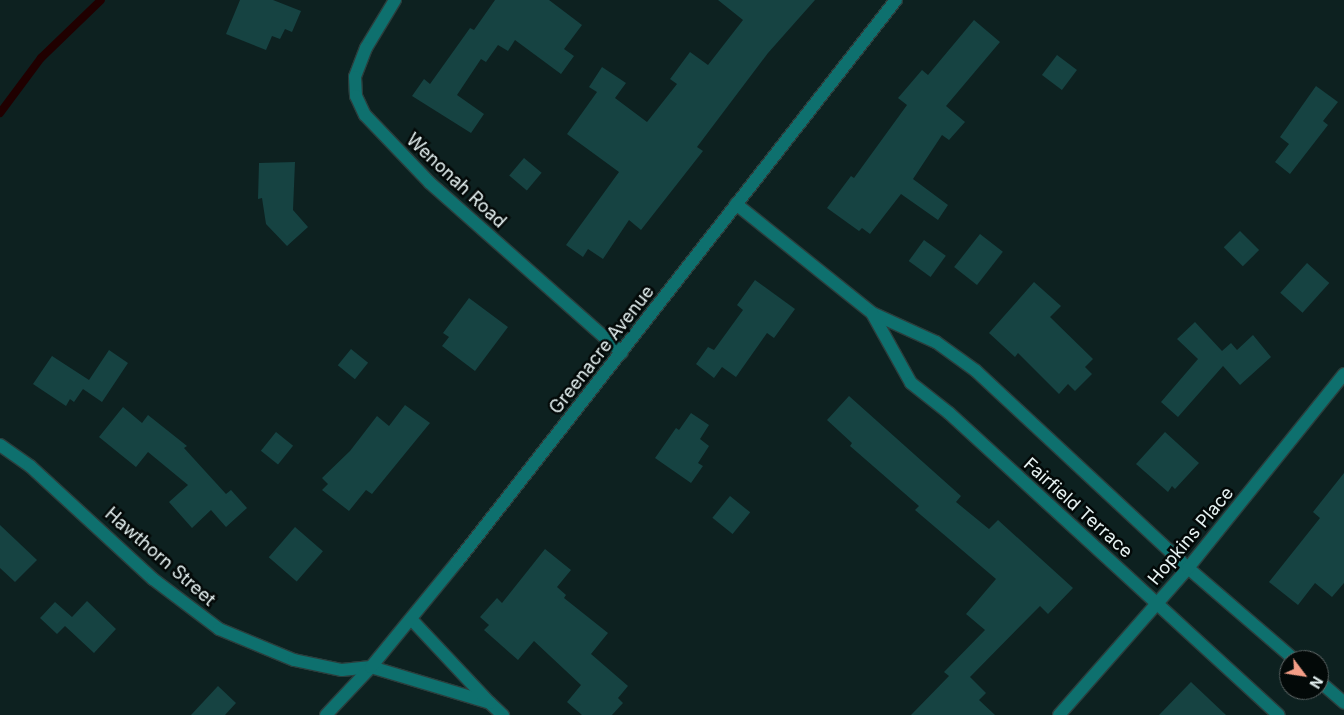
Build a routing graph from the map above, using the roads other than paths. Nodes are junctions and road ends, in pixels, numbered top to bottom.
1 (395, 0) edge
2 (896, 0) edge
3 (736, 204) junction
4 (872, 313) junction
5 (622, 353) junction
6 (1344, 374) edge
7 (0, 445) edge
8 (1188, 568) junction
9 (1158, 603) junction
10 (411, 618) junction
11 (1283, 650) edge
12 (371, 667) junction
13 (1329, 690) edge
14 (490, 703) junction
15 (1344, 703) edge
16 (326, 715) edge
17 (503, 715) edge
18 (1059, 715) edge
19 (1279, 715) edge

1 - 5 street, Wenonah Road
2 - 3 street, Greenacre Avenue
3 - 4 street, Fairfield Terrace
3 - 5 street, Greenacre Avenue
4 - 8 street, Fairfield Terrace
4 - 9 street, Fairfield Terrace
5 - 10 street, Greenacre Avenue
6 - 8 street, Hopkins Place
7 - 12 street, Hawthorn Street
8 - 9 street, Hopkins Place
8 - 11 street, Fairfield Terrace
9 - 18 street, Hopkins Place
9 - 19 street, Fairfield Terrace
10 - 12 street, Greenacre Avenue
10 - 14 street, Hawthorn Street
12 - 14 street, Hawthorn Street
12 - 16 street, Greenacre Avenue
13 - 15 street
14 - 17 street, Hawthorn Street

